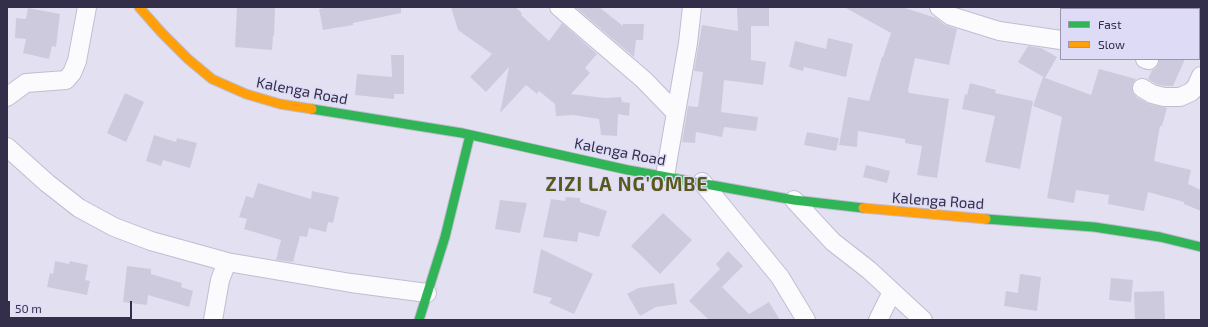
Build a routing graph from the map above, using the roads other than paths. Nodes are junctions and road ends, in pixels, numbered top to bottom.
1 (87, 7) edge
2 (139, 7) edge
3 (559, 7) edge
4 (692, 7) edge
5 (939, 7) edge
6 (1060, 40) edge
7 (1201, 76) edge
8 (1142, 88) dead end
9 (7, 97) edge
10 (676, 113) junction
11 (470, 134) junction
12 (7, 147) edge
13 (666, 176) junction
14 (702, 182) junction
15 (794, 200) junction
16 (1201, 247) edge
17 (227, 262) junction
18 (892, 292) junction
19 (426, 298) junction
20 (213, 320) edge
21 (418, 320) edge
22 (431, 320) edge
23 (806, 320) edge
24 (878, 320) edge
25 (923, 320) edge

1 - 9 street
2 - 11 main road, Kalenga Road
3 - 10 street
4 - 10 street
5 - 6 street
7 - 8 street
10 - 13 street
11 - 13 main road, Kalenga Road
11 - 19 main road
12 - 17 street
13 - 14 main road, Kalenga Road
14 - 15 main road, Kalenga Road
14 - 23 street
15 - 16 main road, Kalenga Road
15 - 18 street
17 - 19 street
17 - 20 street
18 - 24 street
18 - 25 street
19 - 21 main road
19 - 22 street

